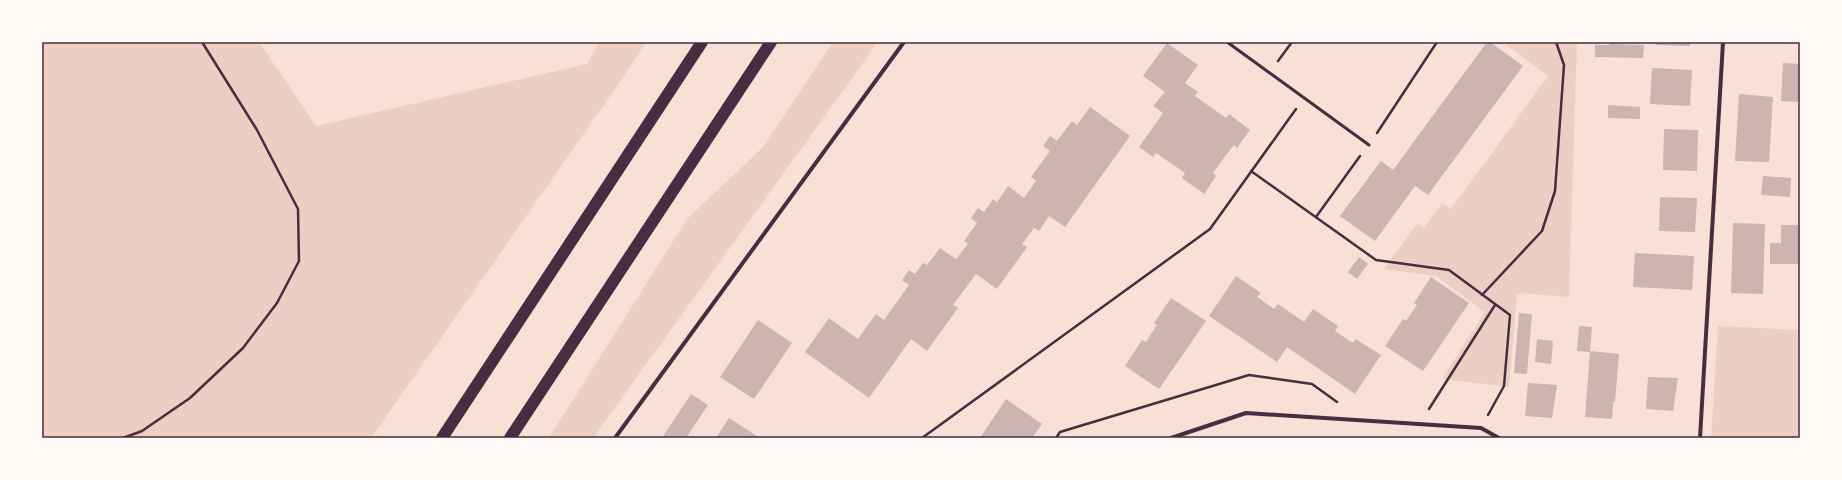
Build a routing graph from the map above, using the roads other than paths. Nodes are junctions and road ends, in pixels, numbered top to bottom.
1 (702, 42) edge
2 (771, 42) edge
3 (904, 42) edge
4 (1227, 42) edge
5 (1723, 42) edge
6 (1369, 145) dead end
7 (442, 438) edge
8 (510, 438) edge
9 (615, 438) edge
10 (1171, 438) edge
11 (1499, 438) edge
12 (1700, 438) edge

1 - 7 highway
2 - 8 highway
3 - 9 street
4 - 6 lane
5 - 12 street
10 - 11 street

